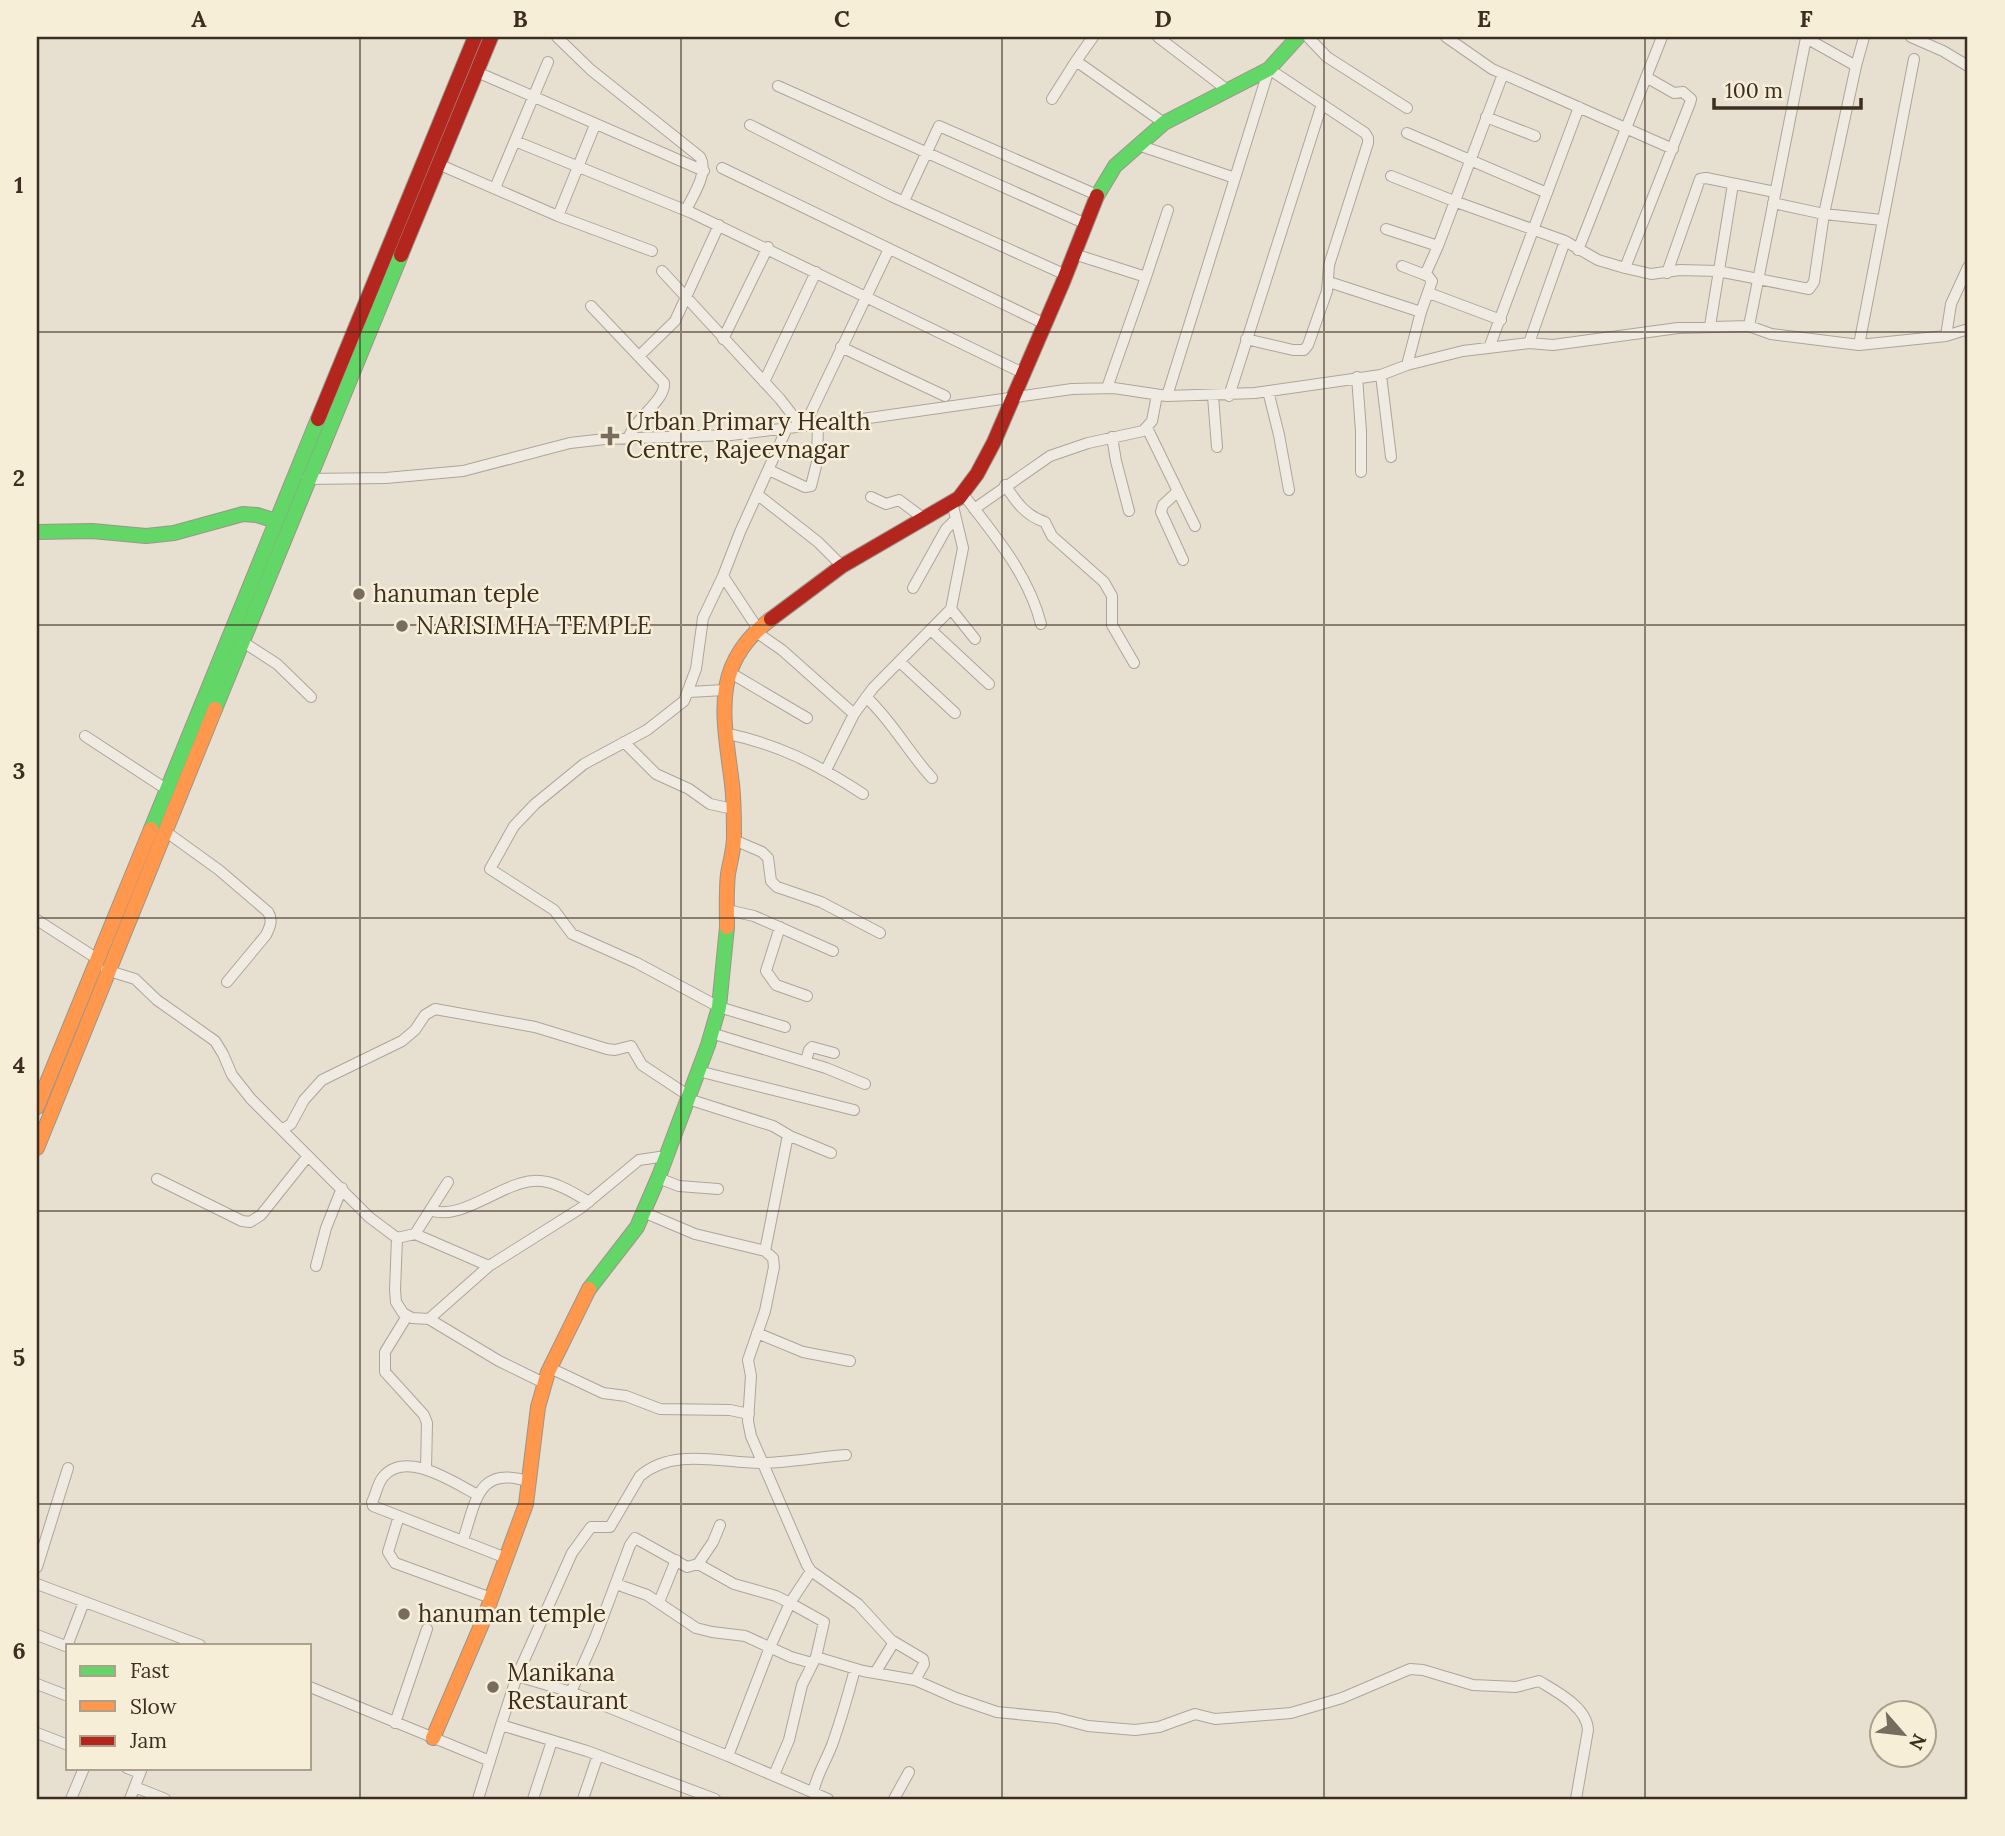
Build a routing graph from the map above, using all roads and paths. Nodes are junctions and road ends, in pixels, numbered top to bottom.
1 (475, 37) edge
2 (491, 37) edge
3 (557, 37) edge
4 (1093, 37) edge
5 (1158, 37) edge
6 (1298, 37) edge
7 (1308, 37) edge
8 (1446, 37) edge
9 (1662, 37) edge
10 (1805, 37) edge
11 (1864, 37) edge
12 (1911, 37) edge
13 (1171, 41) edge
14 (1914, 59) dead end
15 (1076, 61) junction
16 (548, 62) dead end
17 (1856, 66) junction
18 (1968, 66) edge
19 (1269, 69) junction
20 (477, 72) junction
21 (1503, 74) junction
22 (1646, 77) junction
23 (778, 86) dead end
24 (1226, 89) junction
25 (534, 97) junction
26 (1052, 99) dead end
27 (1322, 104) junction
28 (1579, 107) junction
29 (1407, 108) dead end
30 (1486, 117) junction
31 (1164, 123) junction
32 (596, 125) junction
33 (750, 125) dead end
34 (1625, 130) junction
35 (1407, 133) dead end
36 (1535, 136) dead end
37 (515, 141) junction
38 (1138, 145) junction
39 (1673, 149) junction
40 (927, 152) junction
41 (1470, 160) junction
42 (438, 164) junction
43 (578, 166) junction
44 (722, 168) dead end
45 (704, 172) junction
46 (1391, 176) dead end
47 (1235, 178) junction
48 (1733, 184) junction
49 (495, 188) junction
50 (1547, 192) junction
51 (1097, 195) junction
52 (1774, 197) junction
53 (904, 201) junction
54 (1454, 201) junction
55 (686, 210) junction
56 (1168, 210) dead end
57 (1824, 214) junction
58 (558, 216) junction
59 (1882, 220) junction
60 (1086, 224) junction
61 (719, 225) junction
62 (1386, 229) dead end
63 (1532, 229) junction
64 (1565, 241) junction
65 (1438, 246) junction
66 (768, 247) junction
67 (889, 249) junction
68 (1578, 250) junction
69 (652, 251) dead end
70 (1074, 254) junction
71 (1402, 266) dead end
72 (1968, 267) edge
73 (1625, 268) junction
74 (662, 271) dead end
75 (1718, 271) junction
76 (816, 272) junction
77 (1667, 273) junction
78 (1066, 275) junction
79 (1425, 275) junction
80 (1146, 277) junction
81 (1758, 279) junction
82 (1329, 282) junction
83 (1429, 293) junction
84 (685, 296) junction
85 (866, 297) junction
86 (591, 306) dead end
87 (1421, 312) junction
88 (1501, 320) junction
89 (1045, 324) junction
90 (1710, 326) junction
91 (1749, 326) junction
92 (1968, 329) edge
93 (1946, 336) junction
94 (723, 339) junction
95 (1246, 339) junction
96 (1529, 343) junction
97 (1859, 345) junction
98 (841, 347) junction
99 (1489, 348) junction
100 (639, 356) junction
101 (1407, 365) junction
102 (1023, 373) junction
103 (1381, 374) junction
104 (1357, 377) junction
105 (764, 382) junction
106 (1107, 388) junction
107 (1268, 391) junction
108 (945, 396) dead end
109 (1013, 396) junction
110 (1162, 396) junction
111 (1213, 396) junction
112 (1229, 396) junction
113 (818, 424) junction
114 (803, 425) junction
115 (787, 428) junction
116 (1147, 428) junction
117 (1112, 437) junction
118 (628, 439) junction
119 (1217, 447) dead end
120 (1391, 457) dead end
121 (769, 470) junction
122 (1361, 472) dead end
123 (294, 475) junction
124 (309, 480) junction
125 (1005, 485) junction
126 (1289, 490) dead end
127 (1177, 492) junction
128 (758, 495) junction
129 (871, 497) dead end
130 (957, 498) junction
131 (974, 509) junction
132 (1129, 511) dead end
133 (923, 518) junction
134 (956, 519) junction
135 (276, 521) junction
136 (1195, 526) dead end
137 (37, 532) edge
138 (1182, 560) dead end
139 (842, 566) junction
140 (723, 576) junction
141 (913, 588) dead end
142 (951, 610) junction
143 (1041, 624) dead end
144 (931, 630) junction
145 (757, 631) junction
146 (975, 639) dead end
147 (243, 642) junction
148 (900, 663) junction
149 (1134, 663) dead end
150 (729, 672) junction
151 (989, 684) dead end
152 (724, 690) junction
153 (689, 692) junction
154 (311, 697) dead end
155 (866, 697) junction
156 (955, 713) dead end
157 (854, 714) junction
158 (807, 718) dead end
159 (724, 733) junction
160 (85, 736) dead end
161 (624, 742) junction
162 (826, 770) junction
163 (932, 778) dead end
164 (166, 789) junction
165 (863, 794) dead end
166 (733, 809) junction
167 (165, 831) junction
168 (734, 840) junction
169 (727, 910) junction
170 (37, 920) edge
171 (780, 927) junction
172 (880, 933) dead end
173 (833, 951) dead end
174 (99, 965) junction
175 (227, 982) dead end
176 (807, 996) dead end
177 (719, 1007) junction
178 (785, 1027) dead end
179 (711, 1033) junction
180 (834, 1054) dead end
181 (806, 1061) junction
182 (698, 1071) junction
183 (865, 1084) dead end
184 (688, 1097) junction
185 (37, 1107) edge
186 (854, 1110) dead end
187 (282, 1130) junction
188 (788, 1135) junction
189 (37, 1148) edge
190 (831, 1153) dead end
191 (308, 1156) junction
192 (666, 1156) junction
193 (658, 1178) junction
194 (157, 1179) dead end
195 (448, 1182) dead end
196 (342, 1188) junction
197 (718, 1189) dead end
198 (589, 1202) junction
199 (430, 1210) junction
200 (643, 1212) junction
201 (415, 1234) junction
202 (397, 1238) junction
203 (765, 1251) junction
204 (316, 1266) dead end
205 (489, 1266) junction
206 (407, 1316) junction
207 (429, 1319) junction
208 (757, 1333) junction
209 (850, 1361) dead end
210 (550, 1368) junction
211 (544, 1383) junction
212 (749, 1414) junction
213 (846, 1454) dead end
214 (761, 1463) junction
215 (68, 1468) dead end
216 (426, 1469) junction
217 (530, 1482) junction
218 (478, 1495) junction
219 (399, 1516) junction
220 (720, 1525) dead end
221 (463, 1540) junction
222 (506, 1558) junction
223 (676, 1560) junction
224 (698, 1564) junction
225 (37, 1567) edge
226 (811, 1571) junction
227 (37, 1584) edge
228 (615, 1584) junction
229 (491, 1598) junction
230 (84, 1602) junction
231 (659, 1602) junction
232 (790, 1603) junction
233 (427, 1629) dead end
234 (37, 1635) edge
235 (894, 1642) junction
236 (188, 1643) edge
237 (69, 1644) edge
238 (66, 1645) edge
239 (770, 1647) junction
240 (814, 1660) junction
241 (855, 1669) junction
242 (875, 1673) junction
243 (517, 1676) junction
244 (915, 1680) junction
245 (37, 1684) edge
246 (312, 1688) edge
247 (571, 1692) junction
248 (66, 1695) edge
249 (395, 1723) junction
250 (501, 1726) junction
251 (37, 1732) edge
252 (433, 1738) junction
253 (552, 1741) junction
254 (66, 1744) edge
255 (598, 1755) junction
256 (727, 1756) junction
257 (490, 1761) junction
258 (83, 1770) edge
259 (141, 1770) edge
260 (909, 1772) dead end
261 (775, 1775) junction
262 (135, 1787) junction
263 (813, 1792) junction
264 (587, 1798) edge
265 (71, 1799) edge
266 (130, 1799) edge
267 (165, 1799) edge
268 (478, 1799) edge
269 (533, 1799) edge
270 (715, 1799) edge
271 (828, 1799) edge
272 (894, 1799) edge
273 (1576, 1799) edge

1 - 123 main road
2 - 20 main road
3 - 45 street
4 - 15 street
5 - 13 street
6 - 19 main road
7 - 29 street
8 - 21 street
9 - 22 street
10 - 17 street
10 - 52 street
11 - 17 street
12 - 18 street
13 - 24 street
14 - 59 street
15 - 26 street
15 - 31 street
16 - 25 street
17 - 57 street
19 - 24 main road
19 - 27 street
19 - 47 street
20 - 25 street
20 - 42 main road
21 - 28 street
21 - 30 street
22 - 34 street
22 - 39 street
23 - 40 street
24 - 31 main road
25 - 32 street
25 - 37 street
27 - 82 street
27 - 95 street
28 - 34 street
28 - 50 street
30 - 36 street
30 - 41 street
31 - 38 main road
32 - 43 street
32 - 45 street
33 - 53 street
34 - 39 street
34 - 68 street
35 - 41 street
37 - 43 street
37 - 49 street
38 - 47 street
38 - 51 main road
39 - 73 street
40 - 51 street
40 - 53 street
40 - 60 street
41 - 50 street
41 - 54 street
42 - 49 street
42 - 124 main road
43 - 55 street
43 - 58 street
44 - 67 street
45 - 55 street
46 - 54 street
47 - 110 street
48 - 52 street
48 - 75 street
48 - 77 street
49 - 58 street
50 - 63 street
51 - 60 main road
52 - 57 street
52 - 81 street
53 - 78 street
54 - 63 street
54 - 65 street
55 - 61 street
56 - 80 street
57 - 59 street
57 - 81 street
58 - 69 street
59 - 97 street
60 - 70 main road
61 - 66 street
61 - 84 street
62 - 65 street
63 - 64 street
63 - 88 street
64 - 68 street
64 - 96 street
65 - 79 street
66 - 76 street
66 - 94 street
67 - 85 street
67 - 89 street
68 - 73 street
70 - 78 main road
70 - 80 street
71 - 79 street
72 - 93 street
73 - 77 street
74 - 84 street
75 - 77 street
75 - 81 street
75 - 90 street
76 - 85 street
76 - 105 street
78 - 89 main road
79 - 83 street
80 - 106 street
81 - 91 street
82 - 87 street
82 - 95 street
83 - 87 street
83 - 88 street
84 - 94 street
84 - 100 street
85 - 98 street
85 - 102 street
86 - 100 street
87 - 101 street
88 - 99 street
89 - 102 main road
90 - 91 street
90 - 96 street
91 - 97 street
92 - 93 street
93 - 97 street
94 - 105 street
95 - 112 street
96 - 99 street
98 - 108 street
98 - 114 street
99 - 101 street
100 - 118 street
101 - 103 street
102 - 109 main road
103 - 104 street
103 - 120 street
104 - 107 street
104 - 122 street
105 - 114 street
106 - 109 street
106 - 110 street
107 - 112 street
107 - 126 street
109 - 113 street
109 - 130 main road
110 - 111 street
110 - 116 street
111 - 112 street
111 - 119 street
113 - 114 street
113 - 121 street
114 - 115 street
115 - 118 street
115 - 121 street
116 - 117 street
116 - 127 street
117 - 125 street
117 - 132 street
118 - 124 street
121 - 128 street
123 - 124 street
123 - 135 main road
124 - 147 main road
125 - 131 street
125 - 149 street
127 - 136 street
127 - 138 street
128 - 139 street
128 - 140 street
129 - 133 street
130 - 131 street
130 - 133 main road
130 - 134 street
131 - 143 street
133 - 139 main road
134 - 141 street
134 - 142 street
135 - 137 main road
135 - 164 main road
139 - 145 main road
140 - 145 street
140 - 153 street
142 - 144 street
142 - 146 street
144 - 148 street
144 - 151 street
145 - 150 main road
145 - 157 street
147 - 154 street
147 - 167 main road
148 - 155 street
148 - 156 street
150 - 152 main road
150 - 158 street
152 - 153 street
152 - 159 main road
153 - 161 street
155 - 157 street
155 - 163 street
157 - 162 street
159 - 162 street
159 - 166 main road
160 - 164 street
161 - 166 street
161 - 177 street
162 - 165 street
164 - 174 main road
166 - 168 main road
167 - 174 main road
167 - 175 street
168 - 169 main road
168 - 172 street
169 - 171 street
169 - 177 main road
170 - 174 street
171 - 173 street
171 - 176 street
174 - 185 main road
174 - 187 street
174 - 189 main road
177 - 178 street
177 - 179 main road
179 - 181 street
179 - 182 main road
180 - 181 street
181 - 183 street
182 - 184 main road
182 - 186 street
184 - 187 street
184 - 188 street
184 - 192 main road
187 - 191 street
188 - 190 street
188 - 203 street
191 - 194 street
191 - 196 street
192 - 193 main road
192 - 198 street
193 - 197 street
193 - 200 main road
195 - 199 street
196 - 202 street
196 - 204 street
198 - 199 street
198 - 205 street
199 - 201 street
200 - 203 street
200 - 210 main road
201 - 202 street
201 - 205 street
202 - 206 street
203 - 208 street
205 - 207 street
206 - 207 street
206 - 216 street
207 - 211 street
208 - 209 street
208 - 212 street
210 - 211 main road
210 - 212 street
211 - 217 main road
212 - 214 street
213 - 214 street
214 - 226 street
214 - 243 street
215 - 225 street
216 - 218 street
216 - 219 street
217 - 218 street
217 - 222 main road
218 - 221 street
219 - 221 street
219 - 229 street
220 - 224 street
221 - 222 street
222 - 229 main road
223 - 224 street
223 - 228 street
223 - 231 street
224 - 232 street
226 - 232 street
226 - 235 street
227 - 230 street
228 - 231 street
228 - 247 street
229 - 252 main road
230 - 236 street
230 - 237 street
231 - 239 street
232 - 239 street
232 - 240 street
233 - 249 street
234 - 238 street
235 - 242 street
235 - 244 street
239 - 240 street
239 - 256 street
240 - 241 street
240 - 261 street
241 - 242 street
241 - 263 street
242 - 244 street
243 - 247 street
243 - 250 street
244 - 273 street
245 - 248 street
246 - 249 street
247 - 256 street
249 - 252 street
250 - 253 street
250 - 257 street
251 - 254 street
252 - 257 street
253 - 255 street
253 - 269 street
255 - 264 street
255 - 270 street
256 - 261 street
257 - 268 street
258 - 265 street
259 - 262 street
260 - 272 street
261 - 263 street
262 - 266 street
262 - 267 street
263 - 271 street

